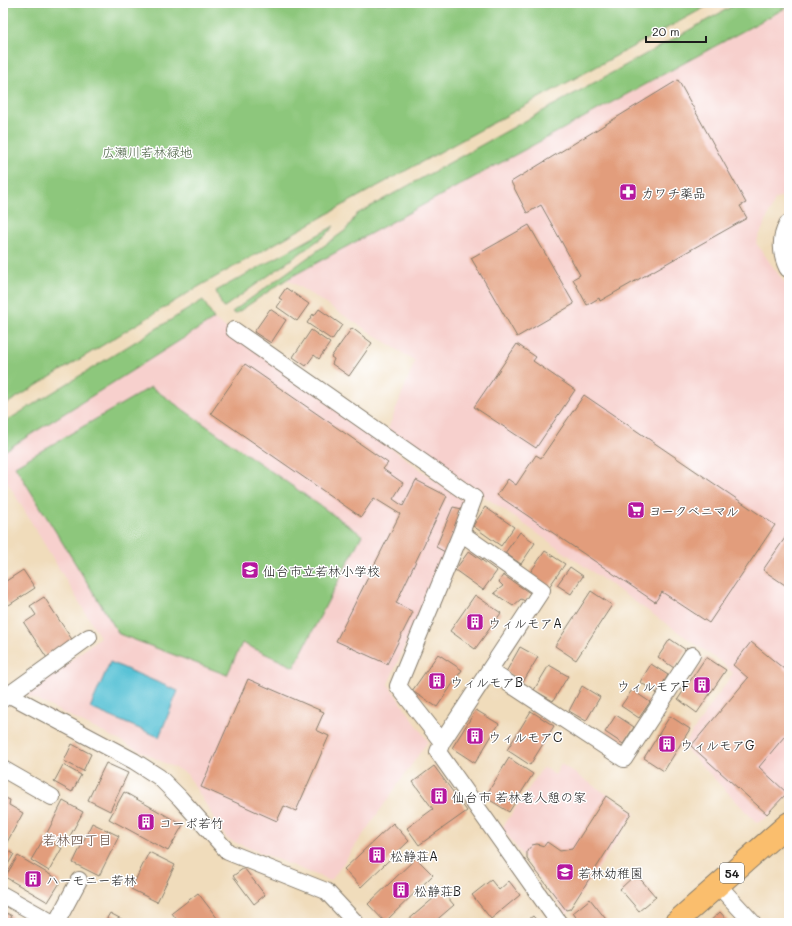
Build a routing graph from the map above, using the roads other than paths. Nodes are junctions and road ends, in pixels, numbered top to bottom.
1 (789, 224) edge
2 (789, 267) edge
3 (234, 330) dead end
4 (461, 533) junction
5 (89, 638) dead end
6 (692, 655) dead end
7 (490, 671) junction
8 (6, 697) edge
9 (442, 742) junction
10 (3, 770) edge
11 (52, 797) dead end
12 (789, 823) edge
13 (79, 880) dead end
14 (718, 885) junction
15 (3, 895) edge
16 (55, 923) edge
17 (356, 923) edge
18 (559, 923) edge
19 (675, 923) edge
20 (753, 923) edge

1 - 2 street
3 - 4 street
4 - 7 street
4 - 9 street
5 - 8 street
6 - 7 street
7 - 9 street
8 - 17 street
9 - 18 street
10 - 11 street
12 - 14 main road, 54
13 - 16 street
14 - 19 main road, 54
14 - 20 street
15 - 16 street

